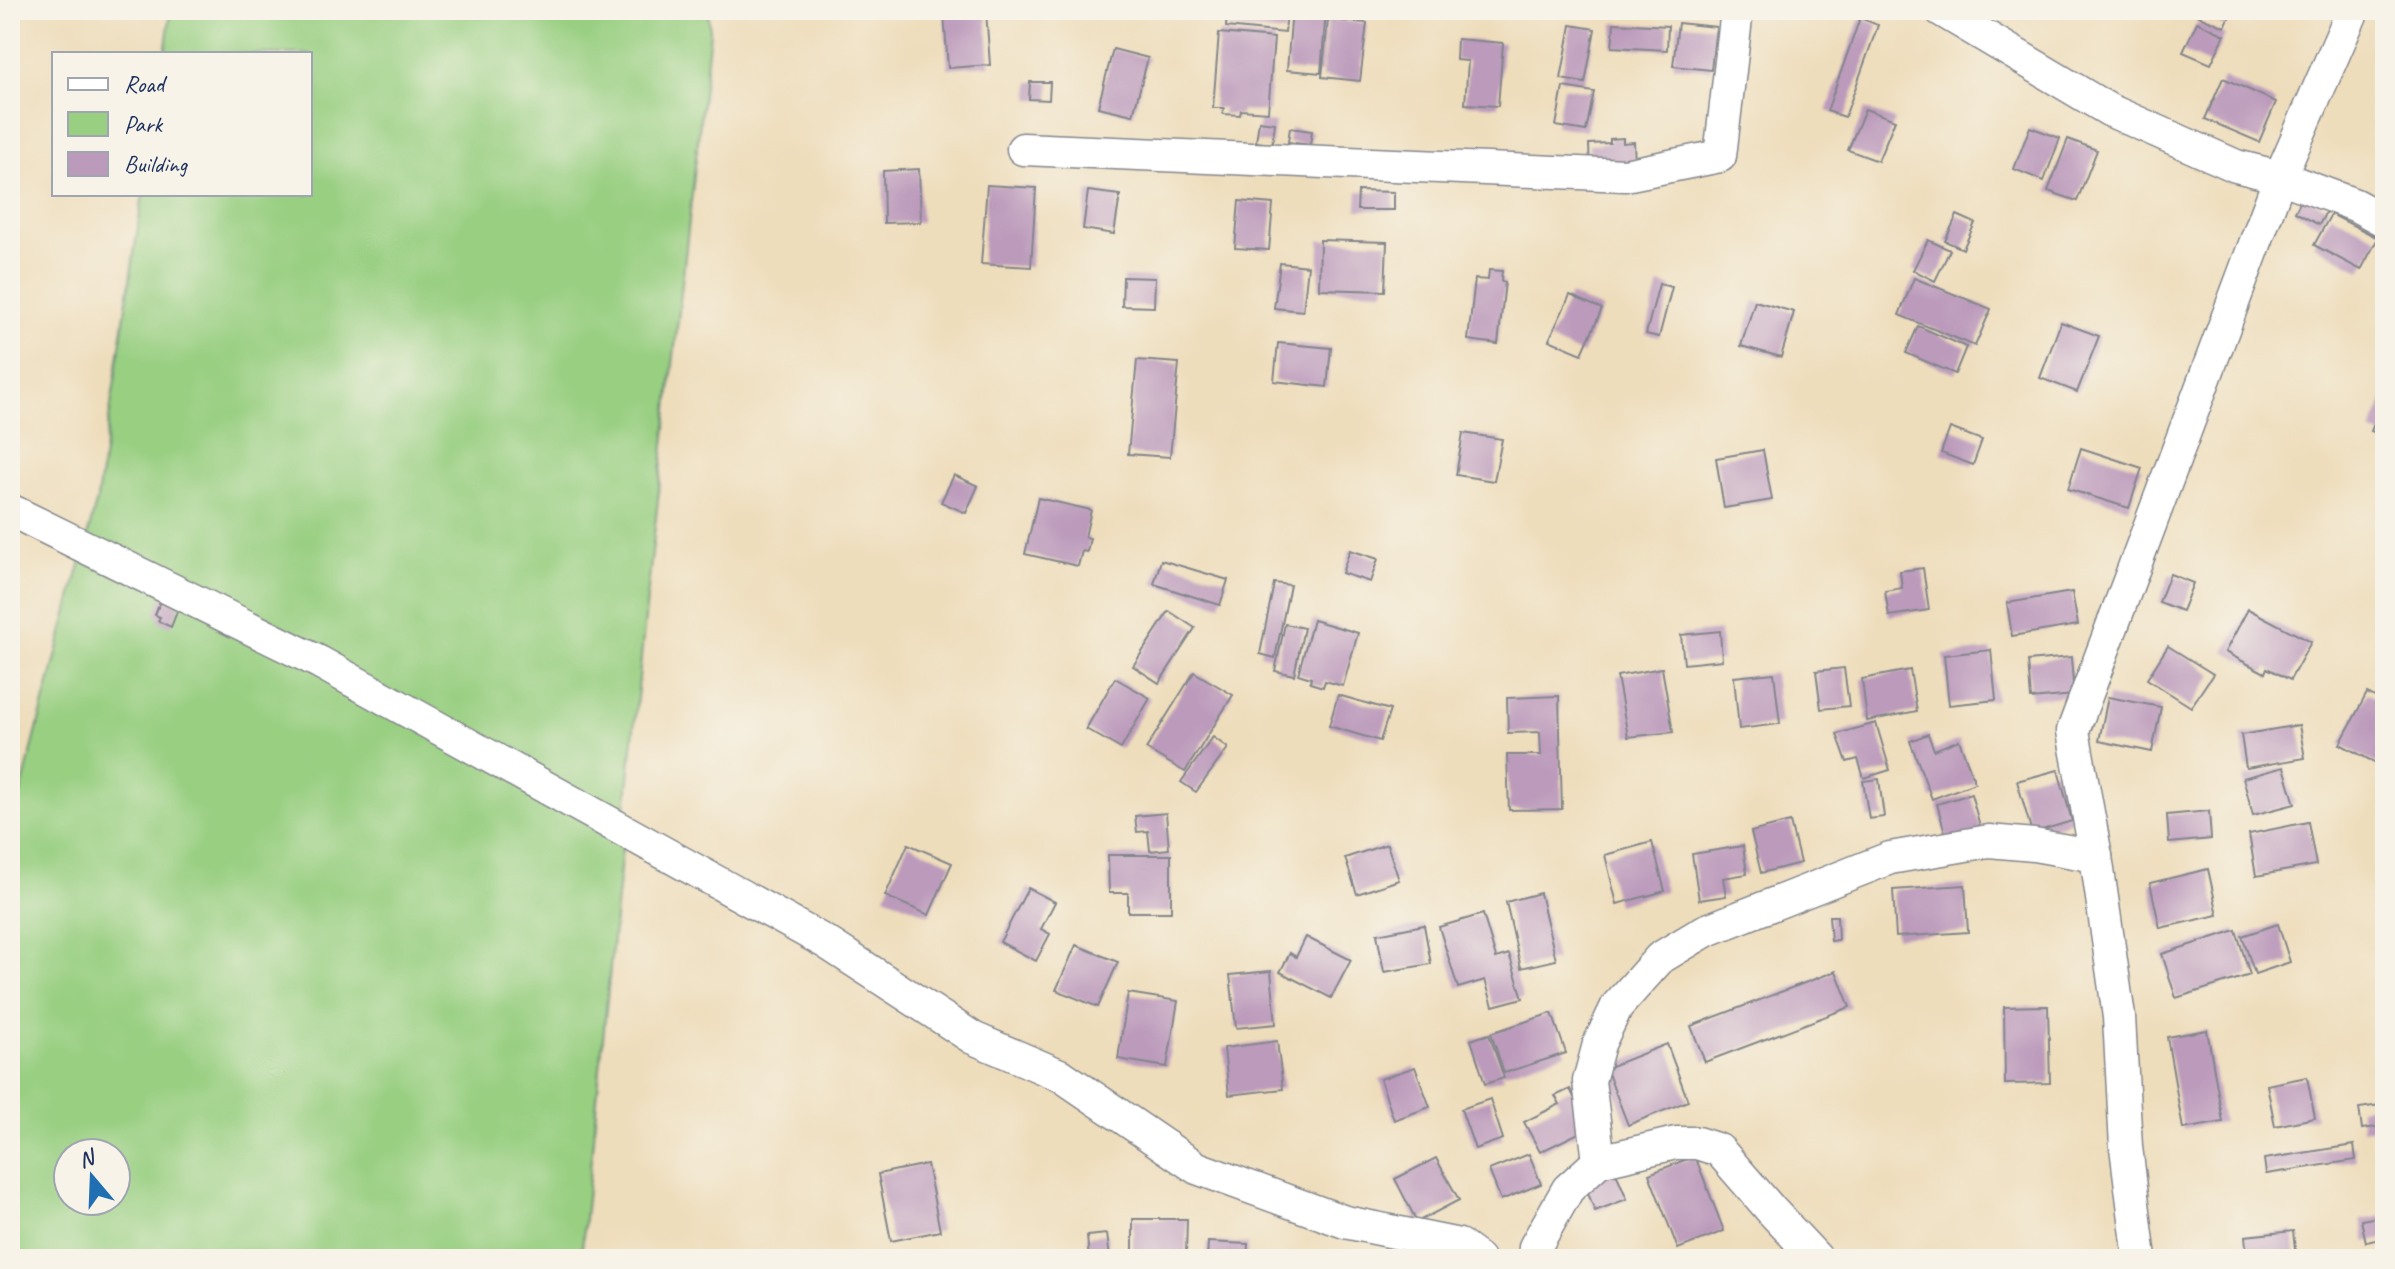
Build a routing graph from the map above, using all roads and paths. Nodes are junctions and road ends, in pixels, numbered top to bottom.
1 (1737, 10) edge
2 (1941, 10) edge
3 (2353, 10) edge
4 (1023, 149) dead end
5 (2280, 177) junction
6 (2385, 221) edge
7 (10, 510) edge
8 (2096, 856) junction
9 (1599, 1161) junction
10 (1478, 1259) edge
11 (1534, 1259) edge
12 (1817, 1259) edge
13 (2140, 1259) edge

1 - 4 street
2 - 5 street
3 - 5 street
5 - 6 street
5 - 8 street
7 - 10 street
8 - 9 street
8 - 13 street
9 - 11 street
9 - 12 street

